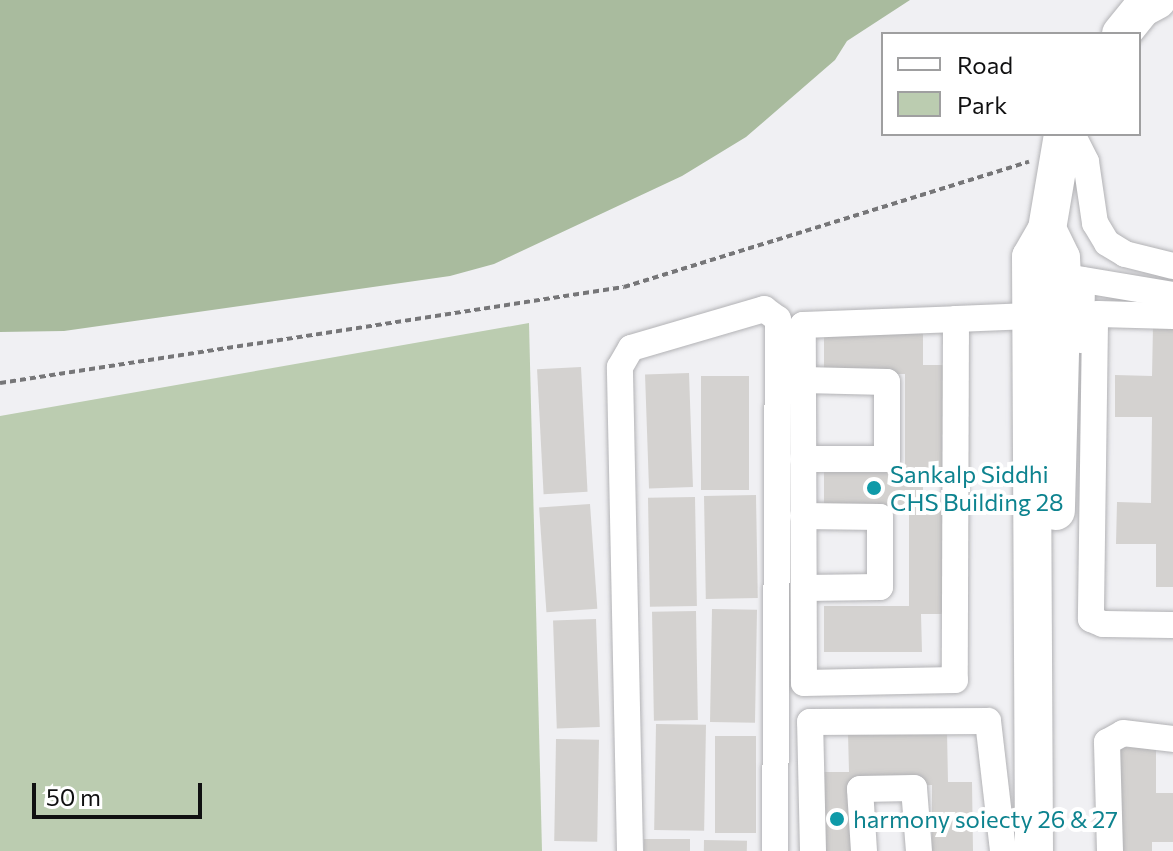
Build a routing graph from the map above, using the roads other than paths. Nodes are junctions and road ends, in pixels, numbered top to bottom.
1 (1157, 0) edge
2 (1123, 32) edge
3 (1065, 140) edge
4 (1047, 229) junction
5 (1173, 266) edge
6 (1072, 278) junction
7 (1173, 295) edge
8 (1030, 316) junction
9 (1173, 316) edge
10 (956, 319) junction
11 (803, 380) junction
12 (803, 459) junction
13 (1056, 464) junction
14 (803, 516) junction
15 (804, 588) junction
16 (1080, 589) dead end
17 (1173, 625) edge
18 (1173, 739) edge
19 (630, 851) edge
20 (775, 851) edge
21 (813, 851) edge
22 (864, 851) edge
23 (919, 851) edge
24 (1003, 851) edge
25 (1034, 851) edge
26 (1056, 851) edge
27 (1110, 851) edge

1 - 2 street
3 - 4 street
3 - 5 street
4 - 6 street
4 - 8 street
6 - 7 street
6 - 13 street
8 - 10 street
8 - 13 street
9 - 17 street
10 - 11 street
10 - 15 street
11 - 12 street
11 - 12 street
12 - 14 street
13 - 16 street
13 - 25 street
13 - 26 street
14 - 15 street
14 - 15 street
18 - 27 street
19 - 20 street
21 - 24 street
22 - 23 street

